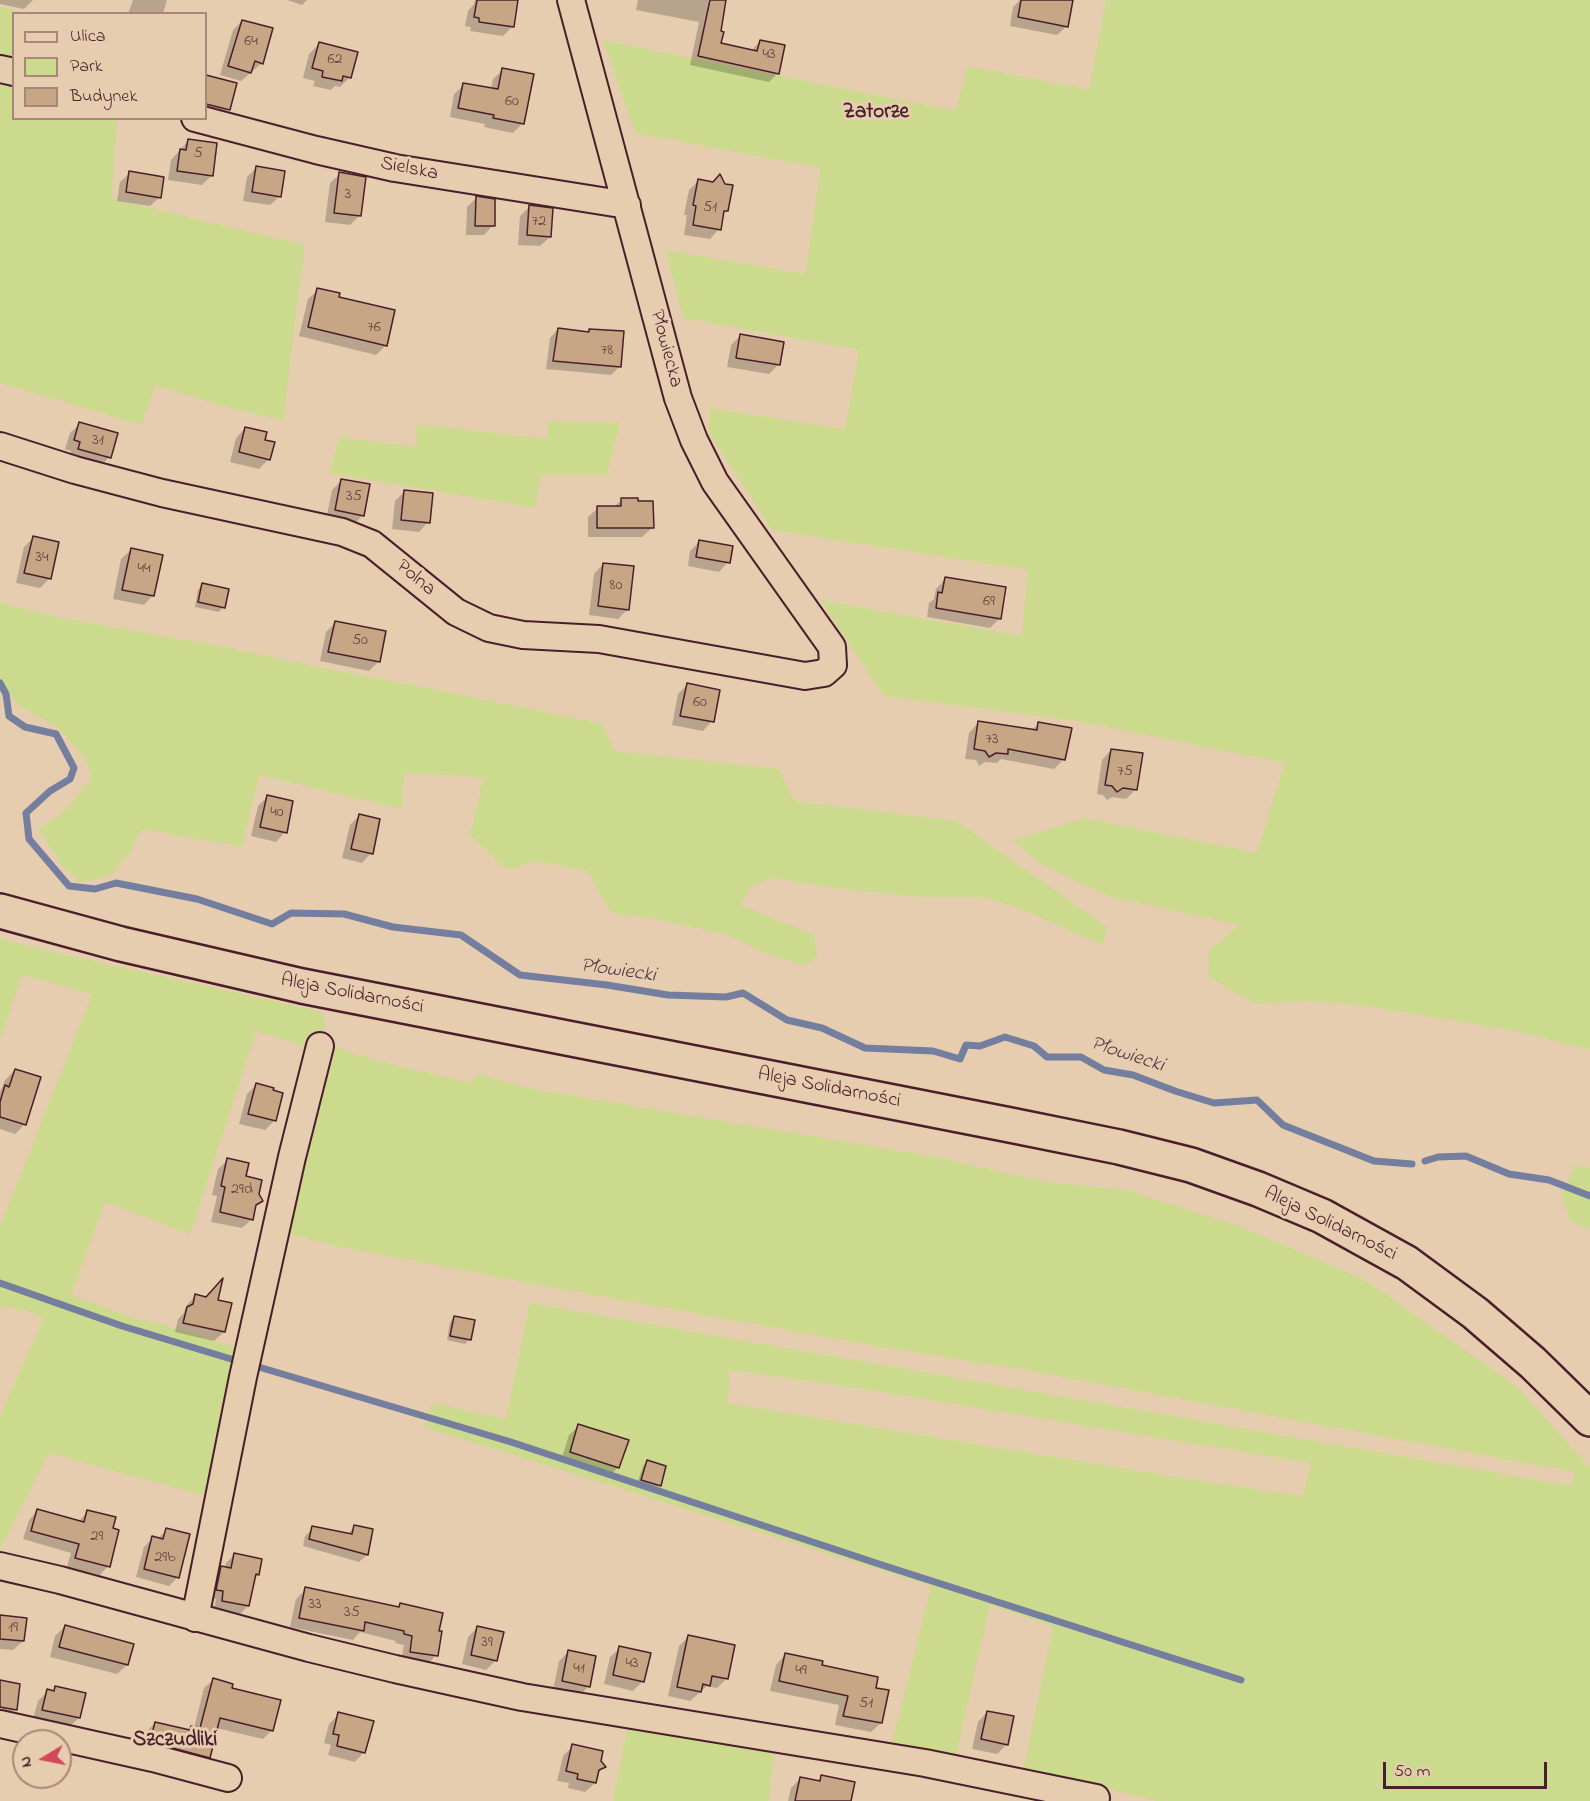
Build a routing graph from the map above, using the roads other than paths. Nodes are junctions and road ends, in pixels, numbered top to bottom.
1 (571, 0) edge
2 (203, 120) edge
3 (627, 205) junction
4 (0, 446) edge
5 (833, 665) joint
6 (0, 911) edge
7 (320, 1046) dead end
8 (1590, 1419) edge
9 (0, 1566) edge
10 (195, 1618) junction
11 (0, 1724) edge
12 (228, 1778) dead end
13 (1096, 1798) dead end

1 - 3 street, Płowiecka
2 - 3 street, Sielska
3 - 5 street, Płowiecka
4 - 5 street, Polna
6 - 8 main road, Aleja Solidarności
7 - 10 street
9 - 10 street
10 - 13 street
11 - 12 street

